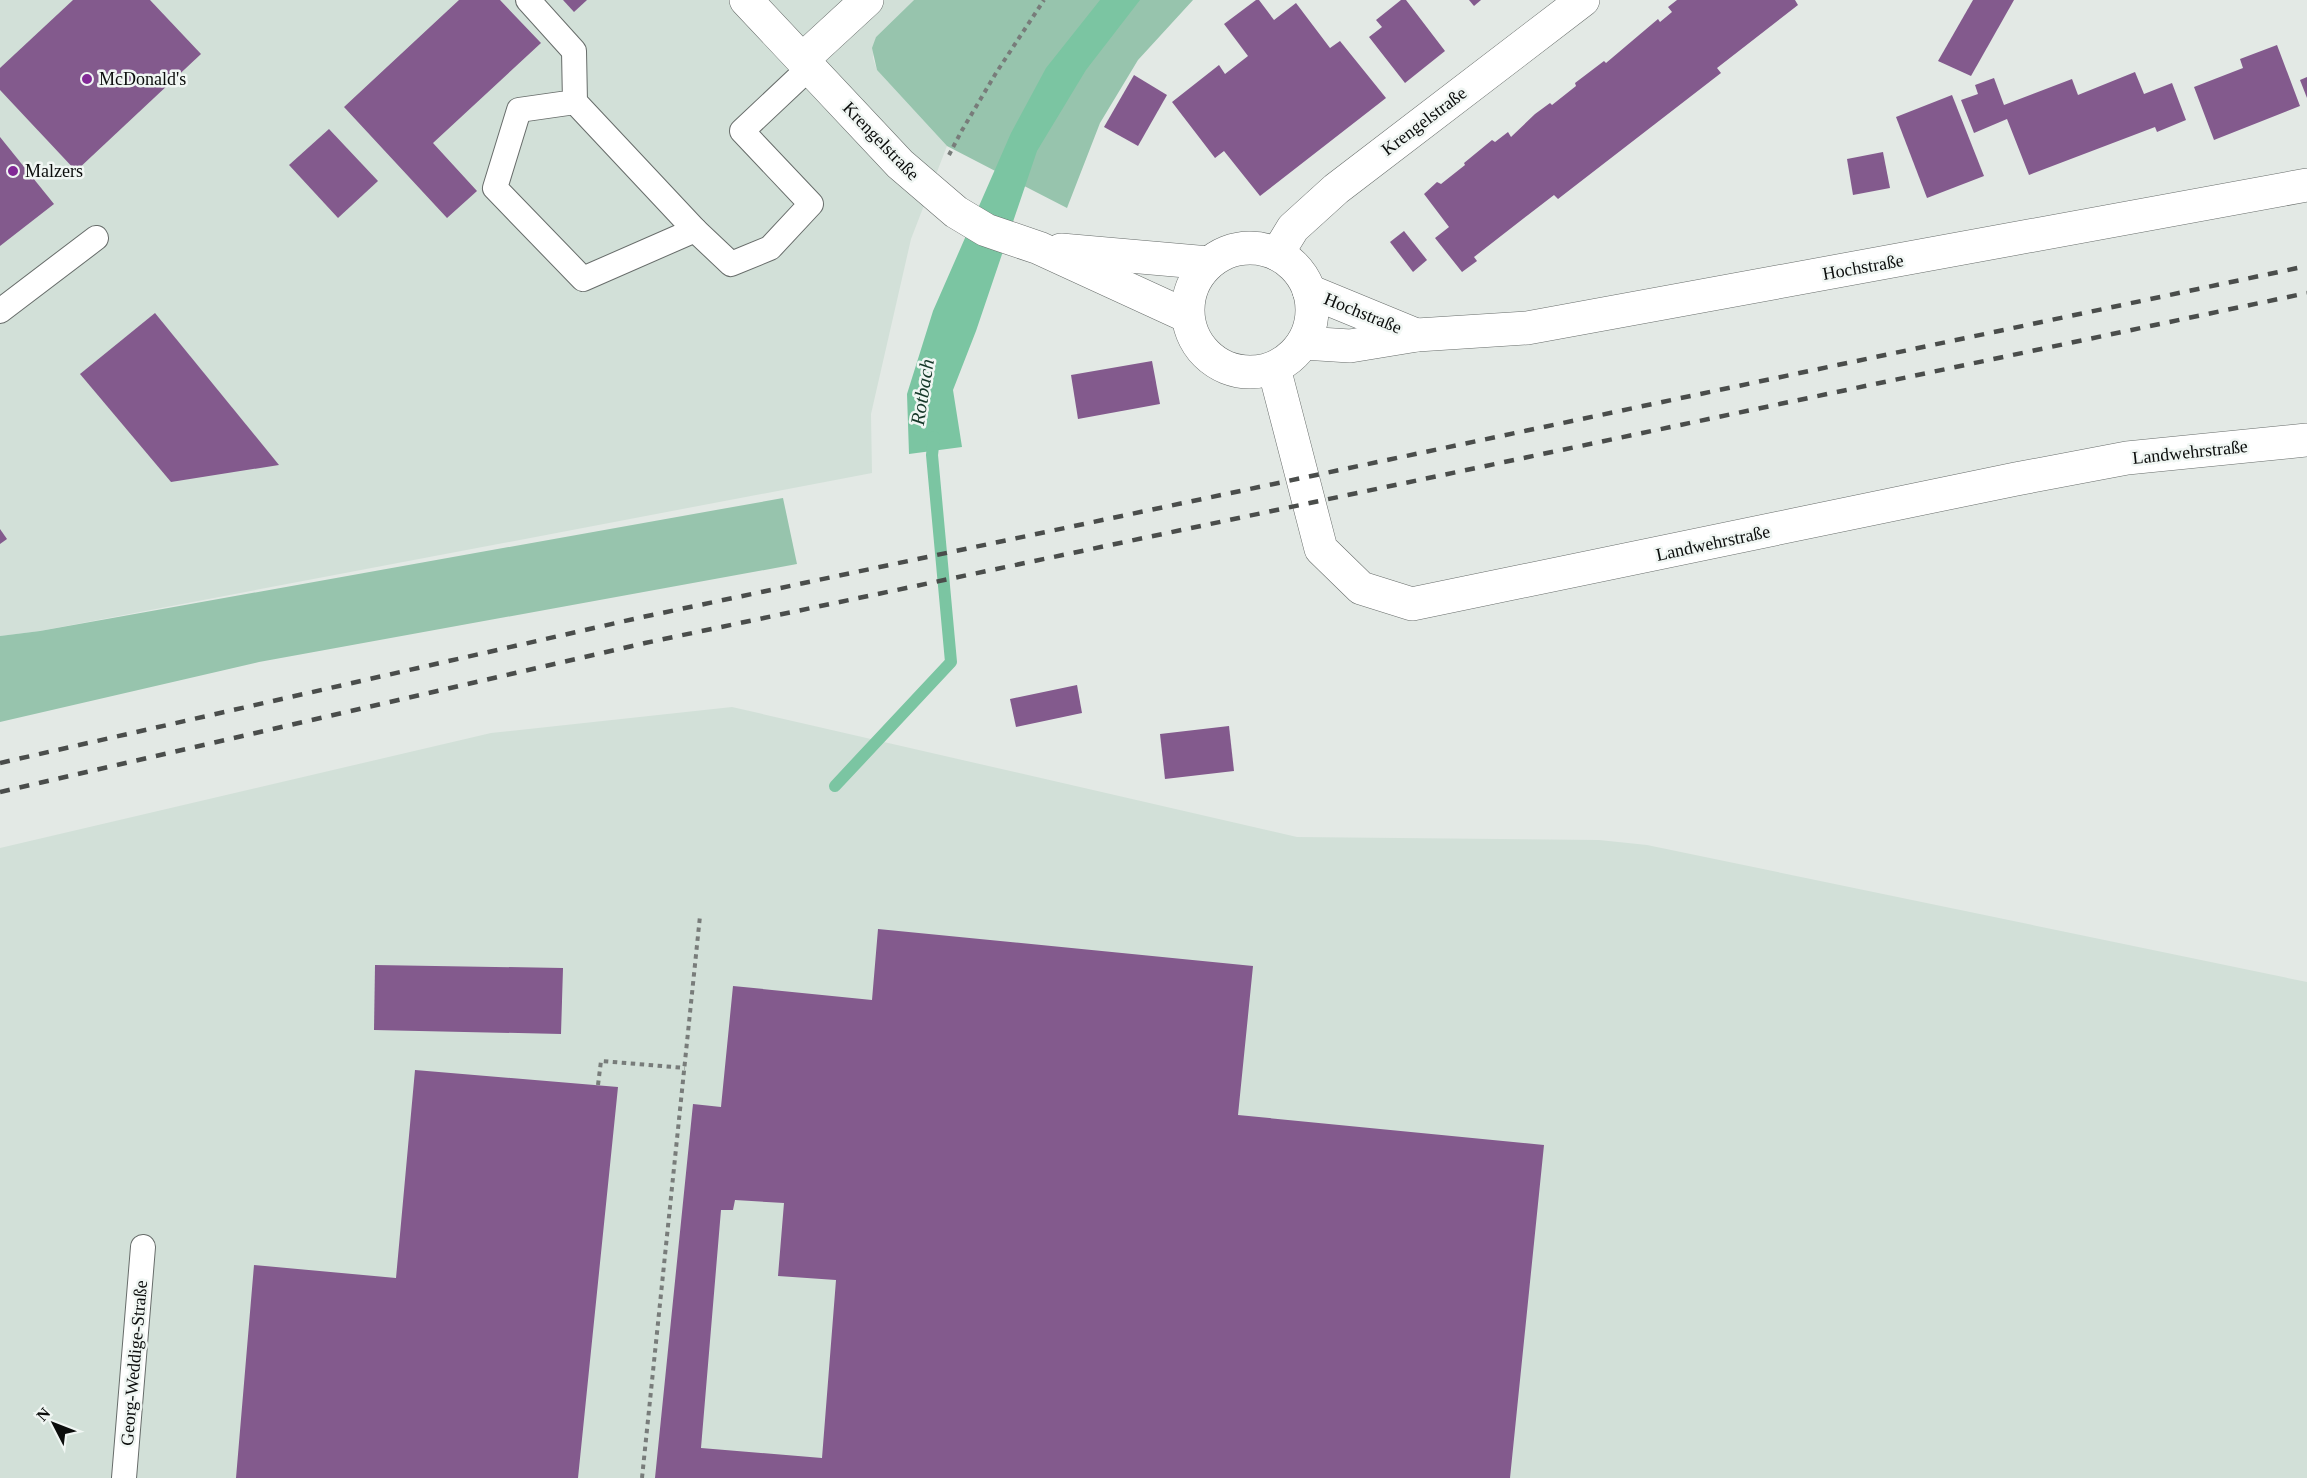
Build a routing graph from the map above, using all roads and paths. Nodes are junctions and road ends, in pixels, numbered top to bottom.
1 (528, 0) edge
2 (746, 0) edge
3 (867, 0) edge
4 (1044, 0) edge
5 (1583, 0) edge
6 (807, 63) junction
7 (575, 102) junction
8 (2307, 185) edge
9 (944, 202) junction
10 (695, 230) junction
11 (96, 238) dead end
12 (1039, 248) junction
13 (1277, 254) junction
14 (1209, 263) junction
15 (1309, 291) junction
16 (0, 311) edge
17 (1187, 316) junction
18 (1417, 335) junction
19 (1303, 343) junction
20 (1274, 368) junction
21 (2307, 440) edge
22 (700, 916) dead end
23 (685, 1068) junction
24 (598, 1085) dead end
25 (143, 1248) dead end
26 (124, 1478) edge
27 (642, 1478) edge

1 - 7 lane
2 - 6 street, Krengelstraße
3 - 6 street
4 - 9 path
5 - 13 street, Krengelstraße
6 - 9 street, Krengelstraße
6 - 10 lane
7 - 10 lane
7 - 10 lane
8 - 18 street, Hochstraße
9 - 12 street, Krengelstraße
11 - 16 lane
12 - 14 street, Krengelstraße
12 - 17 street, Krengelstraße
13 - 14 street
13 - 15 street
14 - 17 street
15 - 18 street, Hochstraße
15 - 19 street
17 - 20 street
18 - 19 street, Hochstraße
19 - 20 street
20 - 21 street, Landwehrstraße
22 - 23 path
23 - 24 path
23 - 27 path
25 - 26 lane, Georg-Weddige-Straße

